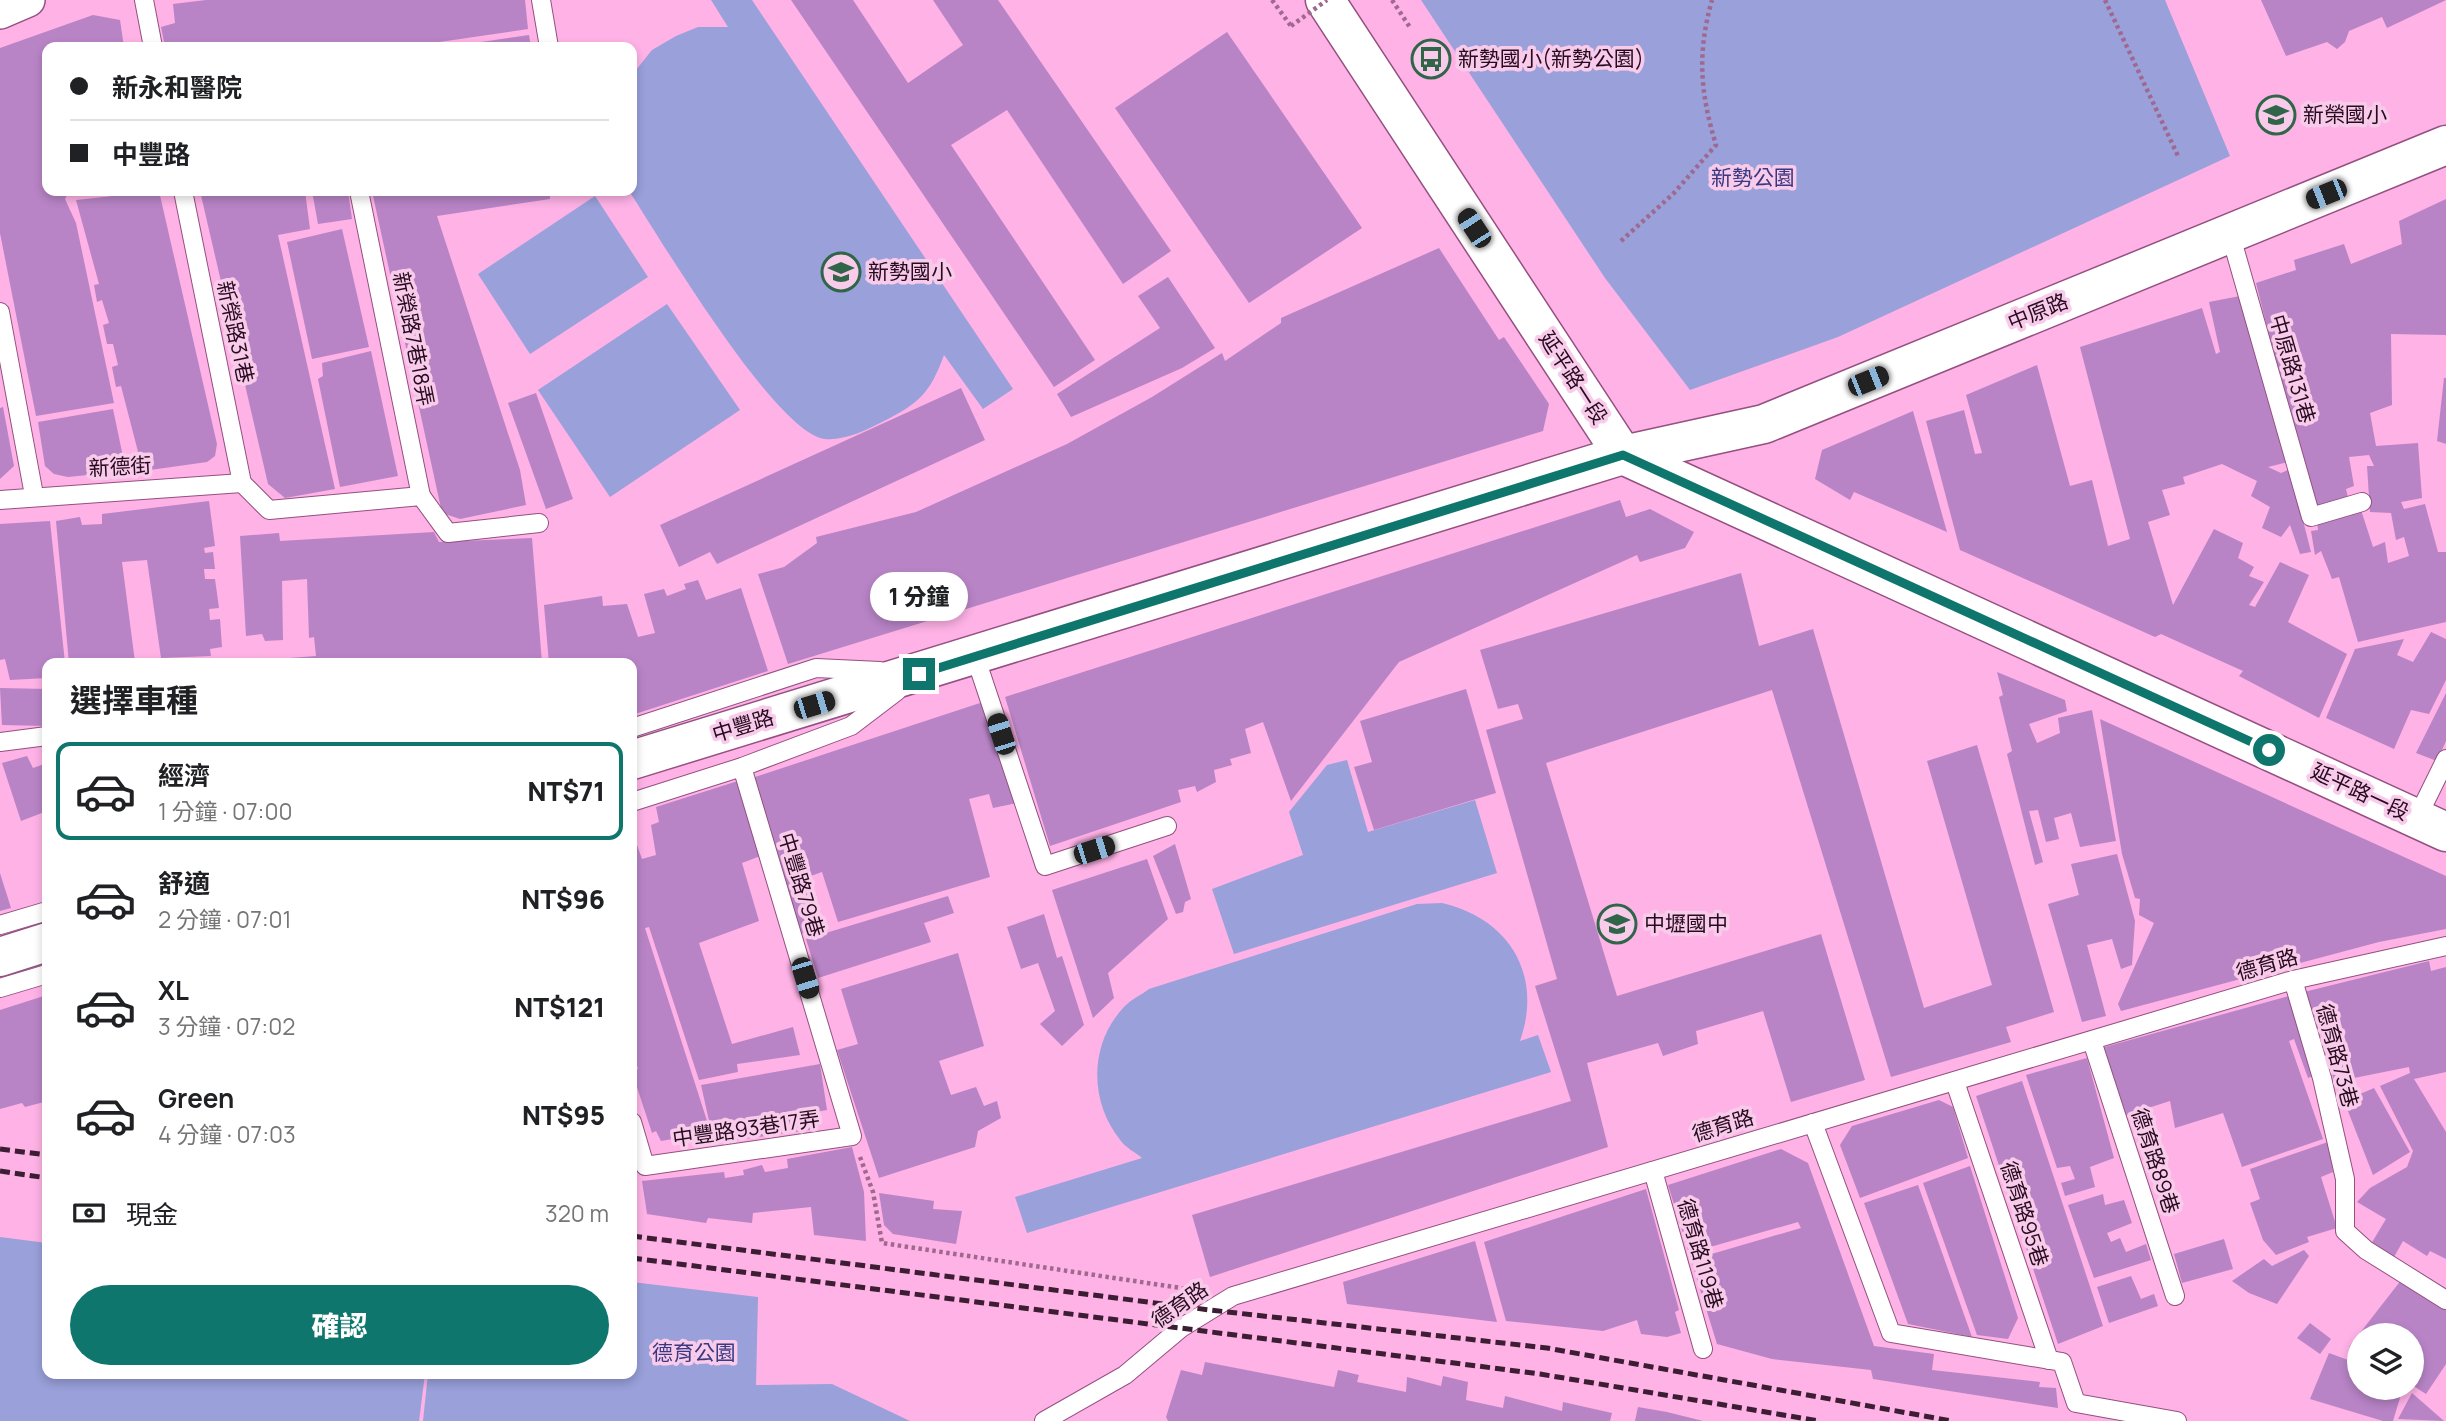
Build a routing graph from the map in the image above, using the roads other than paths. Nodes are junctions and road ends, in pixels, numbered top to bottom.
1 (28, 0) edge
2 (144, 0) edge
3 (541, 0) edge
4 (1326, 0) edge
5 (0, 12) edge
6 (152, 42) edge
7 (548, 42) edge
8 (2446, 145) edge
9 (184, 196) edge
10 (360, 196) edge
11 (2230, 233) junction
12 (0, 312) edge
13 (1623, 455) junction
14 (242, 483) junction
15 (34, 495) junction
16 (421, 496) junction
17 (0, 500) edge
18 (2362, 502) dead end
19 (539, 523) dead end
20 (975, 656) junction
21 (919, 674) junction
22 (637, 726) edge
23 (42, 737) edge
24 (0, 742) edge
25 (637, 759) edge
26 (2446, 759) edge
27 (741, 767) junction
28 (637, 800) edge
29 (2431, 825) edge
30 (1167, 826) dead end
31 (42, 912) edge
32 (0, 925) edge
33 (42, 944) edge
34 (2446, 946) edge
35 (0, 957) edge
36 (42, 975) edge
37 (2292, 980) junction
38 (0, 988) edge
39 (2092, 1041) junction
40 (1955, 1082) junction
41 (1813, 1123) junction
42 (852, 1136) joint
43 (637, 1139) edge
44 (1653, 1171) junction
45 (2175, 1296) dead end
46 (2446, 1300) edge
47 (1703, 1349) dead end
48 (2049, 1360) junction
49 (1044, 1421) edge
50 (2177, 1421) edge

1 - 5 street
2 - 6 lane
3 - 7 lane
4 - 13 main road, 延平路一段
8 - 11 main road, 中原路
9 - 14 lane, 新榮路31巷
10 - 16 lane, 新榮路7巷18弄
11 - 13 main road, 中原路
11 - 18 lane, 中原路131巷
12 - 15 lane
13 - 20 main road, 中豐路
13 - 29 main road, 延平路一段
14 - 15 lane, 新德街
14 - 16 lane
15 - 17 lane, 新德街
16 - 19 lane
20 - 21 main road, 中豐路
20 - 30 lane
21 - 22 lane
21 - 25 main road, 中豐路
21 - 27 lane
23 - 24 lane
26 - 29 lane
27 - 28 lane
27 - 42 lane, 中豐路79巷
31 - 32 lane
33 - 35 main road
34 - 37 lane, 德育路
36 - 38 lane
37 - 39 lane, 德育路
37 - 46 lane, 德育路73巷
39 - 40 lane, 德育路
39 - 45 lane, 德育路89巷
40 - 41 lane, 德育路
40 - 48 lane, 德育路95巷
41 - 44 lane, 德育路
41 - 48 lane
42 - 43 lane, 中豐路93巷17弄
44 - 47 lane, 德育路119巷
44 - 49 lane, 德育路
48 - 50 lane

